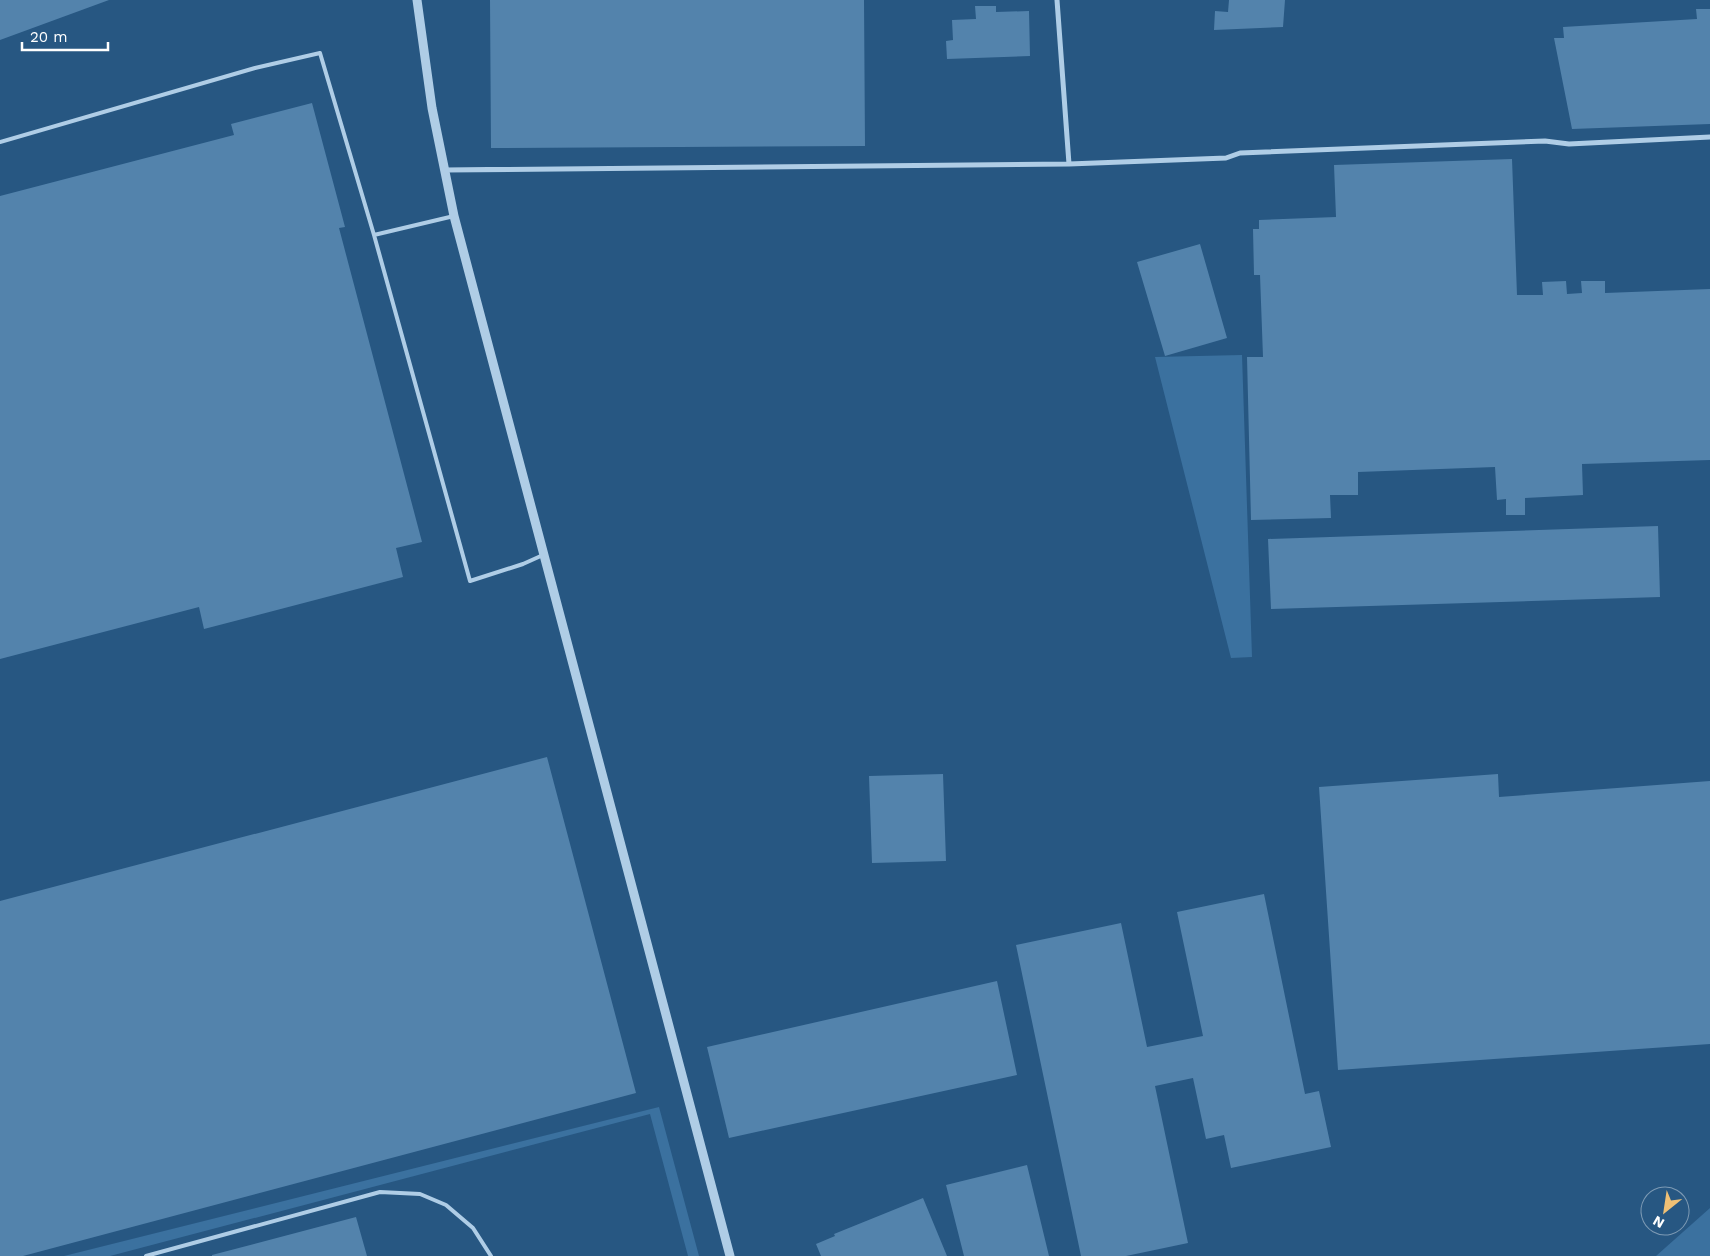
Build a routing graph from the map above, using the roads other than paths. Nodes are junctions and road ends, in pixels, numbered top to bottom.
1 (417, 0) edge
2 (1057, 0) edge
3 (1710, 137) edge
4 (0, 142) edge
5 (1069, 164) junction
6 (445, 170) junction
7 (454, 216) junction
8 (374, 235) junction
9 (543, 555) junction
10 (146, 1256) edge
11 (491, 1256) edge
12 (730, 1256) edge

1 - 6 street
2 - 5 street
3 - 5 street
4 - 8 lane
5 - 6 street
6 - 7 street
7 - 8 lane
7 - 9 street
8 - 9 lane
9 - 12 street
10 - 11 lane

